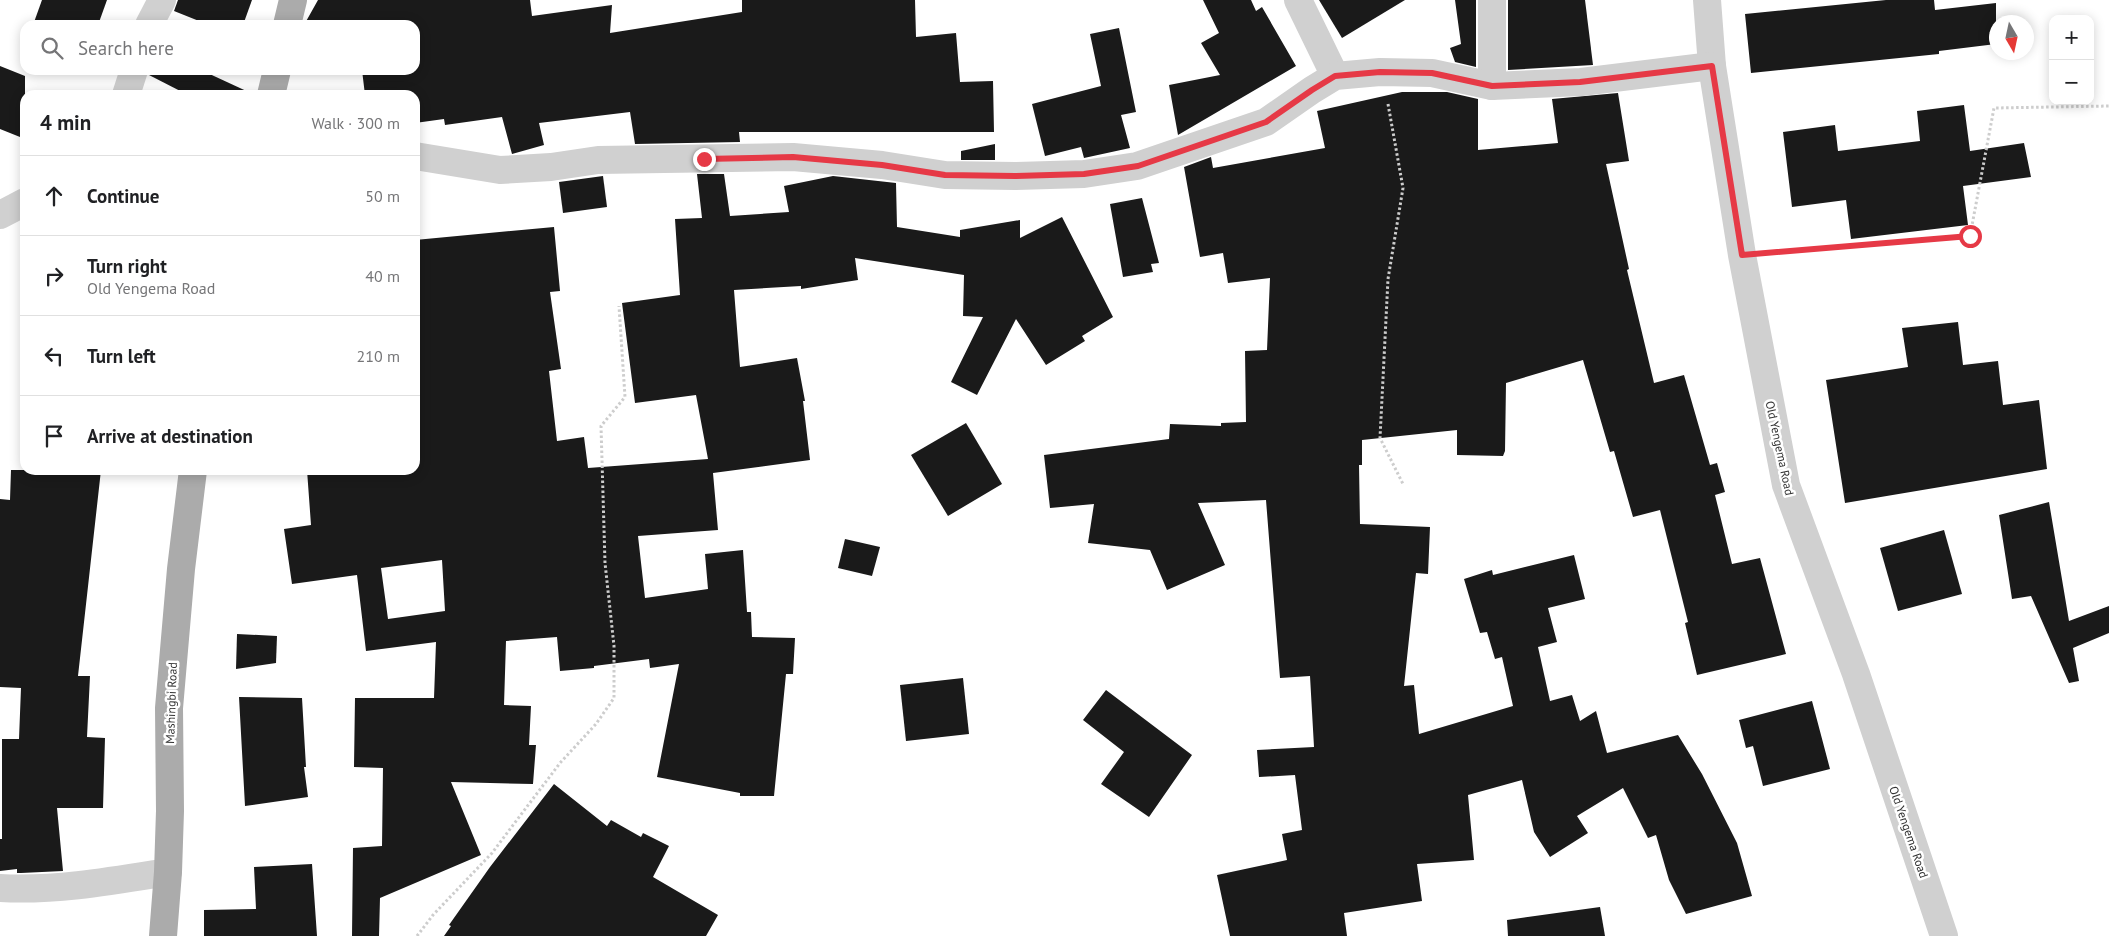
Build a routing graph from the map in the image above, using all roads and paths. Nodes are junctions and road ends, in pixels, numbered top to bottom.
1 (162, 0) edge
2 (293, 0) edge
3 (1298, 0) edge
4 (1492, 0) edge
5 (1707, 0) edge
6 (152, 20) edge
7 (288, 20) edge
8 (1712, 66) junction
9 (1380, 72) junction
10 (132, 75) edge
11 (276, 75) edge
12 (1335, 76) junction
13 (1492, 86) junction
14 (128, 90) edge
15 (272, 90) edge
16 (2109, 106) edge
17 (420, 157) edge
18 (20, 205) edge
19 (0, 215) edge
20 (1742, 255) junction
21 (619, 306) dead end
22 (193, 475) edge
23 (1403, 484) dead end
24 (168, 872) junction
25 (0, 888) edge
26 (163, 936) edge
27 (417, 936) edge
28 (1944, 936) edge

1 - 6 street
2 - 7 main road
3 - 12 street
4 - 13 street
5 - 8 street, Old Yengema Road
8 - 13 street
8 - 20 street, Old Yengema Road
9 - 12 street
9 - 13 street
9 - 23 path
10 - 14 street
11 - 15 main road
12 - 17 street
16 - 20 path
18 - 19 street
20 - 28 street, Old Yengema Road
21 - 27 path
22 - 24 main road, Mashingbi Road
24 - 25 street
24 - 26 main road, Mashingbi Road

